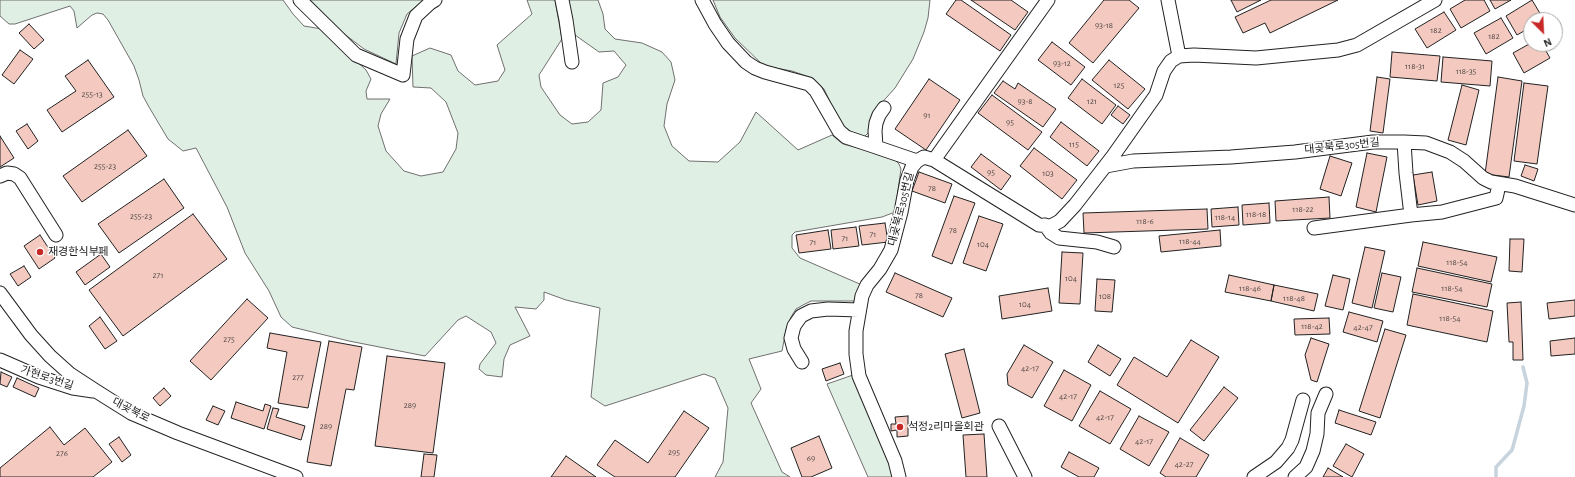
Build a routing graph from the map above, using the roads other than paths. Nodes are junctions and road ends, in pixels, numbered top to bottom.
1 (300, 0) edge
2 (435, 0) edge
3 (562, 0) edge
4 (702, 0) edge
5 (1048, 0) edge
6 (1168, 0) edge
7 (1434, 0) edge
8 (1179, 56) junction
9 (572, 62) dead end
10 (884, 108) dead end
11 (1404, 142) junction
12 (876, 147) junction
13 (934, 160) junction
14 (916, 161) junction
15 (1106, 166) junction
16 (0, 176) edge
17 (1499, 185) junction
18 (1575, 205) edge
19 (1411, 215) junction
20 (1045, 225) junction
21 (1314, 228) dead end
22 (56, 236) dead end
23 (1114, 246) dead end
24 (0, 293) edge
25 (858, 310) junction
26 (0, 360) edge
27 (802, 362) dead end
28 (96, 391) junction
29 (1326, 394) dead end
30 (1303, 400) dead end
31 (999, 426) dead end
32 (296, 477) edge
33 (899, 477) edge
34 (1025, 477) edge
35 (1254, 477) edge
36 (1295, 477) edge

1 - 2 street
3 - 9 street
4 - 12 street
5 - 13 street
6 - 8 street
7 - 8 street
8 - 15 street
10 - 12 street
11 - 15 street, 대곶북로305번길
11 - 17 street, 대곶북로305번길
11 - 19 street
12 - 14 street
13 - 14 street, 대곶북로305번길
13 - 20 street
14 - 25 street, 대곶북로305번길
15 - 20 street
16 - 22 street
17 - 18 street, 대곶북로305번길
17 - 19 street
19 - 21 street
20 - 23 street
24 - 28 street, 대곶북로
25 - 27 street
25 - 33 street, 대곶북로305번길
26 - 28 street, 가현로3번길
28 - 32 street, 대곶북로
29 - 36 street
30 - 35 street
31 - 34 street

